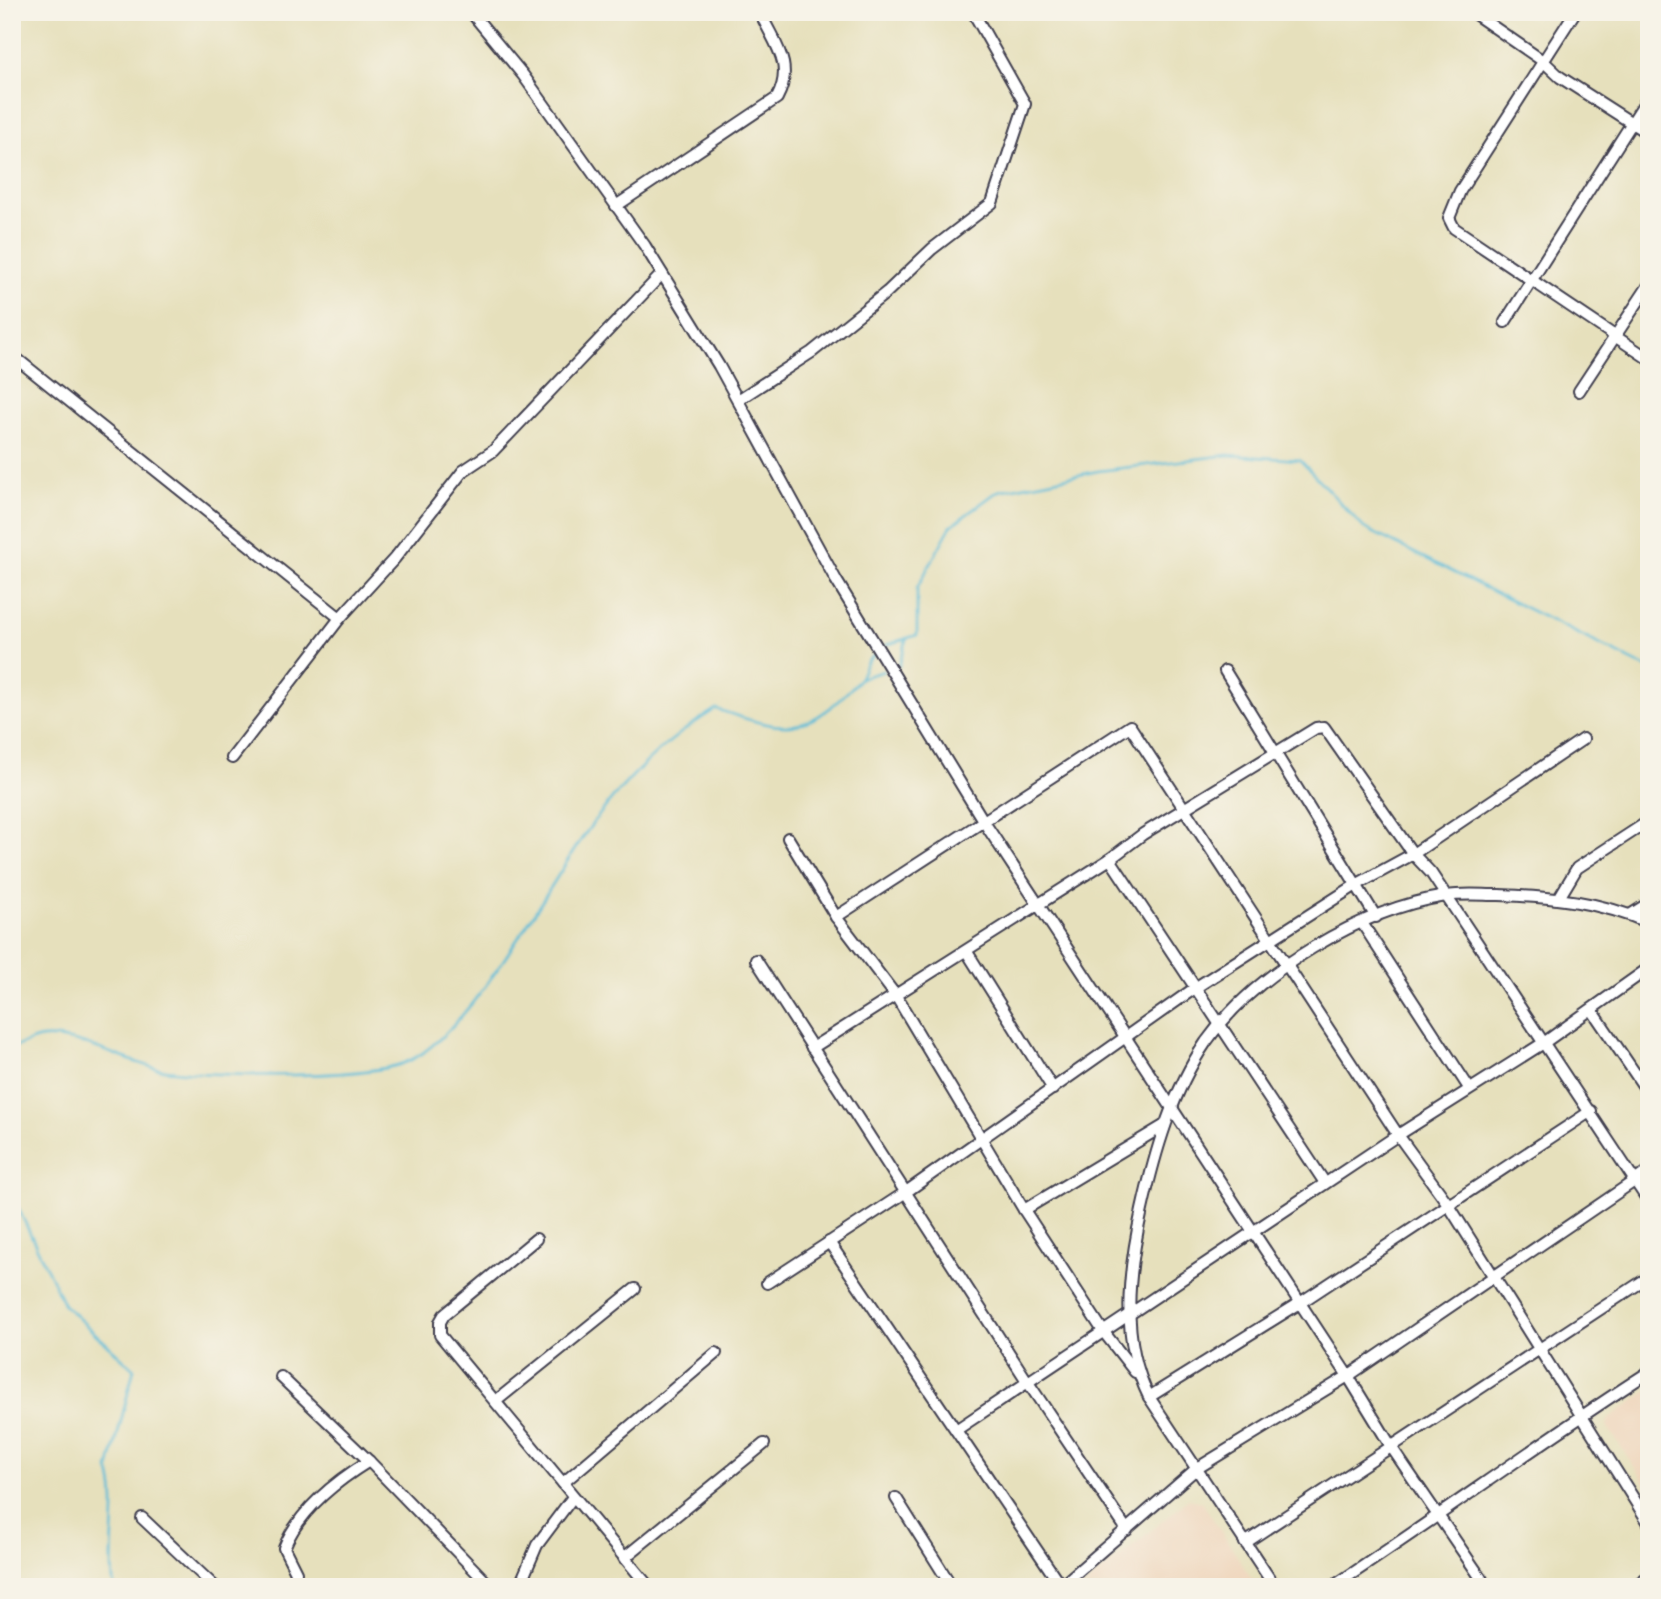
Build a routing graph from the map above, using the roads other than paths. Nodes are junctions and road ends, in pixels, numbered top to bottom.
1 (471, 12) edge
2 (760, 12) edge
3 (973, 12) edge
4 (1472, 12) edge
5 (1575, 12) edge
6 (1543, 61) junction
7 (1649, 96) edge
8 (1631, 123) junction
9 (1649, 134) edge
10 (616, 206) junction
11 (662, 274) junction
12 (1531, 280) junction
13 (1649, 285) edge
14 (1505, 322) dead end
15 (1615, 336) junction
16 (12, 355) edge
17 (1649, 359) edge
18 (1579, 391) dead end
19 (737, 400) junction
20 (340, 618) junction
21 (1225, 671) dead end
22 (1583, 739) dead end
23 (1276, 755) junction
24 (232, 758) dead end
25 (1184, 809) junction
26 (1649, 821) edge
27 (984, 822) junction
28 (788, 838) dead end
29 (1413, 854) junction
30 (1111, 859) junction
31 (1356, 885) junction
32 (1446, 895) junction
33 (1559, 898) junction
34 (1649, 903) edge
35 (1035, 905) junction
36 (1630, 915) junction
37 (836, 917) junction
38 (1376, 917) junction
39 (1362, 923) junction
40 (1649, 923) edge
41 (1269, 940) junction
42 (967, 952) junction
43 (756, 960) dead end
44 (1289, 966) junction
45 (1649, 968) edge
46 (1195, 988) junction
47 (896, 996) junction
48 (1592, 1010) junction
49 (1219, 1026) junction
50 (1125, 1040) junction
51 (1545, 1042) junction
52 (812, 1048) junction
53 (1644, 1077) edge
54 (1469, 1088) junction
55 (1053, 1089) junction
56 (1649, 1094) edge
57 (1171, 1109) junction
58 (1591, 1111) junction
59 (1165, 1125) junction
60 (1398, 1135) junction
61 (980, 1139) junction
62 (1649, 1171) edge
63 (1635, 1181) junction
64 (1325, 1183) junction
65 (906, 1192) junction
66 (1649, 1202) edge
67 (1448, 1204) junction
68 (1024, 1210) junction
69 (1252, 1232) junction
70 (536, 1239) dead end
71 (829, 1242) junction
72 (1649, 1277) edge
73 (1495, 1278) junction
74 (767, 1283) dead end
75 (635, 1289) dead end
76 (1300, 1303) junction
77 (1130, 1311) junction
78 (1103, 1331) junction
79 (1542, 1349) junction
80 (716, 1353) dead end
81 (1649, 1372) edge
82 (1348, 1376) junction
83 (281, 1377) dead end
84 (1139, 1377) junction
85 (1027, 1381) junction
86 (1149, 1397) junction
87 (496, 1401) junction
88 (1581, 1416) junction
89 (956, 1430) junction
90 (764, 1444) dead end
91 (1392, 1448) junction
92 (369, 1461) junction
93 (1196, 1469) junction
94 (563, 1483) junction
95 (573, 1497) junction
96 (896, 1498) dead end
97 (142, 1518) dead end
98 (1438, 1518) junction
99 (1649, 1523) edge
100 (1127, 1530) junction
101 (1245, 1543) junction
102 (624, 1558) junction
103 (1649, 1576) edge
104 (1061, 1586) edge
105 (215, 1587) edge
106 (288, 1587) edge
107 (491, 1587) edge
108 (519, 1587) edge
109 (649, 1587) edge
110 (952, 1587) edge
111 (1275, 1587) edge
112 (1332, 1587) edge
113 (1487, 1587) edge
114 (1634, 1587) edge

1 - 10 street
2 - 10 street
3 - 19 street
4 - 6 street
5 - 6 street
6 - 8 street
6 - 12 street
7 - 8 street
8 - 9 street
8 - 12 street
10 - 11 street
11 - 19 street
11 - 20 street
12 - 14 street
12 - 15 street
13 - 15 street
15 - 17 street
15 - 18 street
16 - 20 street
19 - 27 street
20 - 24 street
21 - 23 street
22 - 29 street
23 - 25 street
23 - 29 street
23 - 31 street
25 - 27 street
25 - 30 street
25 - 41 street
26 - 33 street
27 - 35 street
27 - 37 street
28 - 37 street
29 - 31 street
29 - 32 street
30 - 35 street
30 - 46 street
31 - 38 street
31 - 41 street
32 - 33 street
32 - 38 street
32 - 51 street
33 - 36 street
34 - 36 street
35 - 42 street
35 - 50 street
36 - 40 street
37 - 47 street
38 - 39 street
39 - 44 street
39 - 54 street
41 - 44 street
41 - 46 street
42 - 47 street
42 - 55 street
43 - 52 street
44 - 49 street
44 - 60 street
45 - 48 street
46 - 49 street
46 - 50 street
47 - 52 street
47 - 61 street
48 - 51 street
48 - 53 street
49 - 57 street
49 - 64 street
50 - 55 street
50 - 57 street
51 - 54 street
51 - 58 street
52 - 65 street
53 - 56 street
54 - 60 street
55 - 61 street
57 - 59 street
57 - 69 street
58 - 63 street
58 - 67 street
59 - 68 street
59 - 77 street
60 - 64 street
60 - 67 street
61 - 65 street
61 - 68 street
62 - 63 street
63 - 66 street
63 - 73 street
64 - 69 street
65 - 71 street
65 - 85 street
67 - 73 street
67 - 76 street
68 - 78 street
69 - 76 street
69 - 77 street
70 - 87 street
71 - 74 street
71 - 89 street
72 - 79 street
73 - 79 street
73 - 82 street
75 - 87 street
76 - 82 street
76 - 86 street
77 - 78 street
77 - 84 street
78 - 84 street
78 - 85 street
79 - 88 street
79 - 91 street
80 - 94 street
81 - 88 street
82 - 91 street
82 - 93 street
83 - 92 street
84 - 86 street
85 - 89 street
85 - 100 street
86 - 93 street
87 - 94 street
88 - 98 street
88 - 99 street
89 - 104 street
90 - 102 street
91 - 98 street
91 - 101 street
92 - 106 street
92 - 107 street
93 - 100 street
93 - 101 street
94 - 95 street
95 - 102 street
95 - 108 street
96 - 110 street
97 - 105 street
98 - 112 street
98 - 113 street
100 - 104 street
101 - 111 street
102 - 109 street
103 - 114 street

